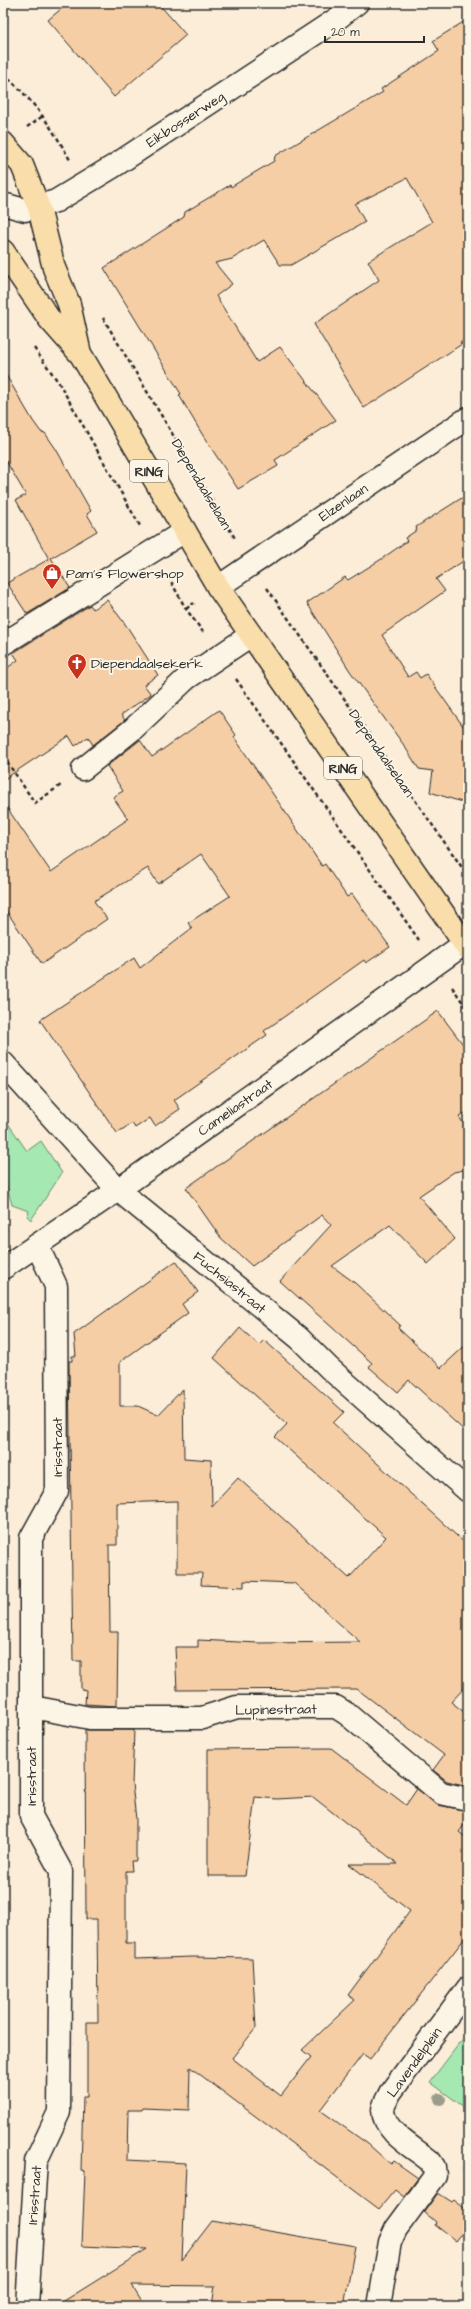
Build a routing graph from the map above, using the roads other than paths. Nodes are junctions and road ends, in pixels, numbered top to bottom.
1 (357, 3) edge
2 (3, 143) edge
3 (3, 204) edge
4 (39, 208) junction
5 (3, 251) edge
6 (81, 355) junction
7 (468, 418) edge
8 (186, 531) junction
9 (218, 587) junction
10 (251, 635) junction
11 (3, 644) edge
12 (83, 769) road end
13 (466, 946) edge
14 (3, 1063) edge
15 (118, 1190) junction
16 (37, 1245) junction
17 (3, 1268) edge
18 (468, 1491) edge
19 (32, 1707) junction
20 (468, 1799) edge
21 (468, 1988) edge
22 (27, 2306) edge
23 (379, 2306) edge

1 - 4 street, Eikbosserweg
2 - 4 main road, RING
3 - 4 street, Eikbosserweg
4 - 6 main road, RING
5 - 6 main road, RING
6 - 8 main road, RING
7 - 9 street, Elzenlaan
8 - 9 main road, RING
8 - 11 street
9 - 10 main road, RING
10 - 12 street
10 - 13 main road, RING
13 - 15 street, Cameliastraat
14 - 15 street, Fuchsiastraat
15 - 16 street, Cameliastraat
15 - 18 street, Fuchsiastraat
16 - 17 street, Cameliastraat
16 - 19 street, Irisstraat
19 - 20 street, Lupinestraat
19 - 22 street, Irisstraat
21 - 23 street, Lavendelplein

